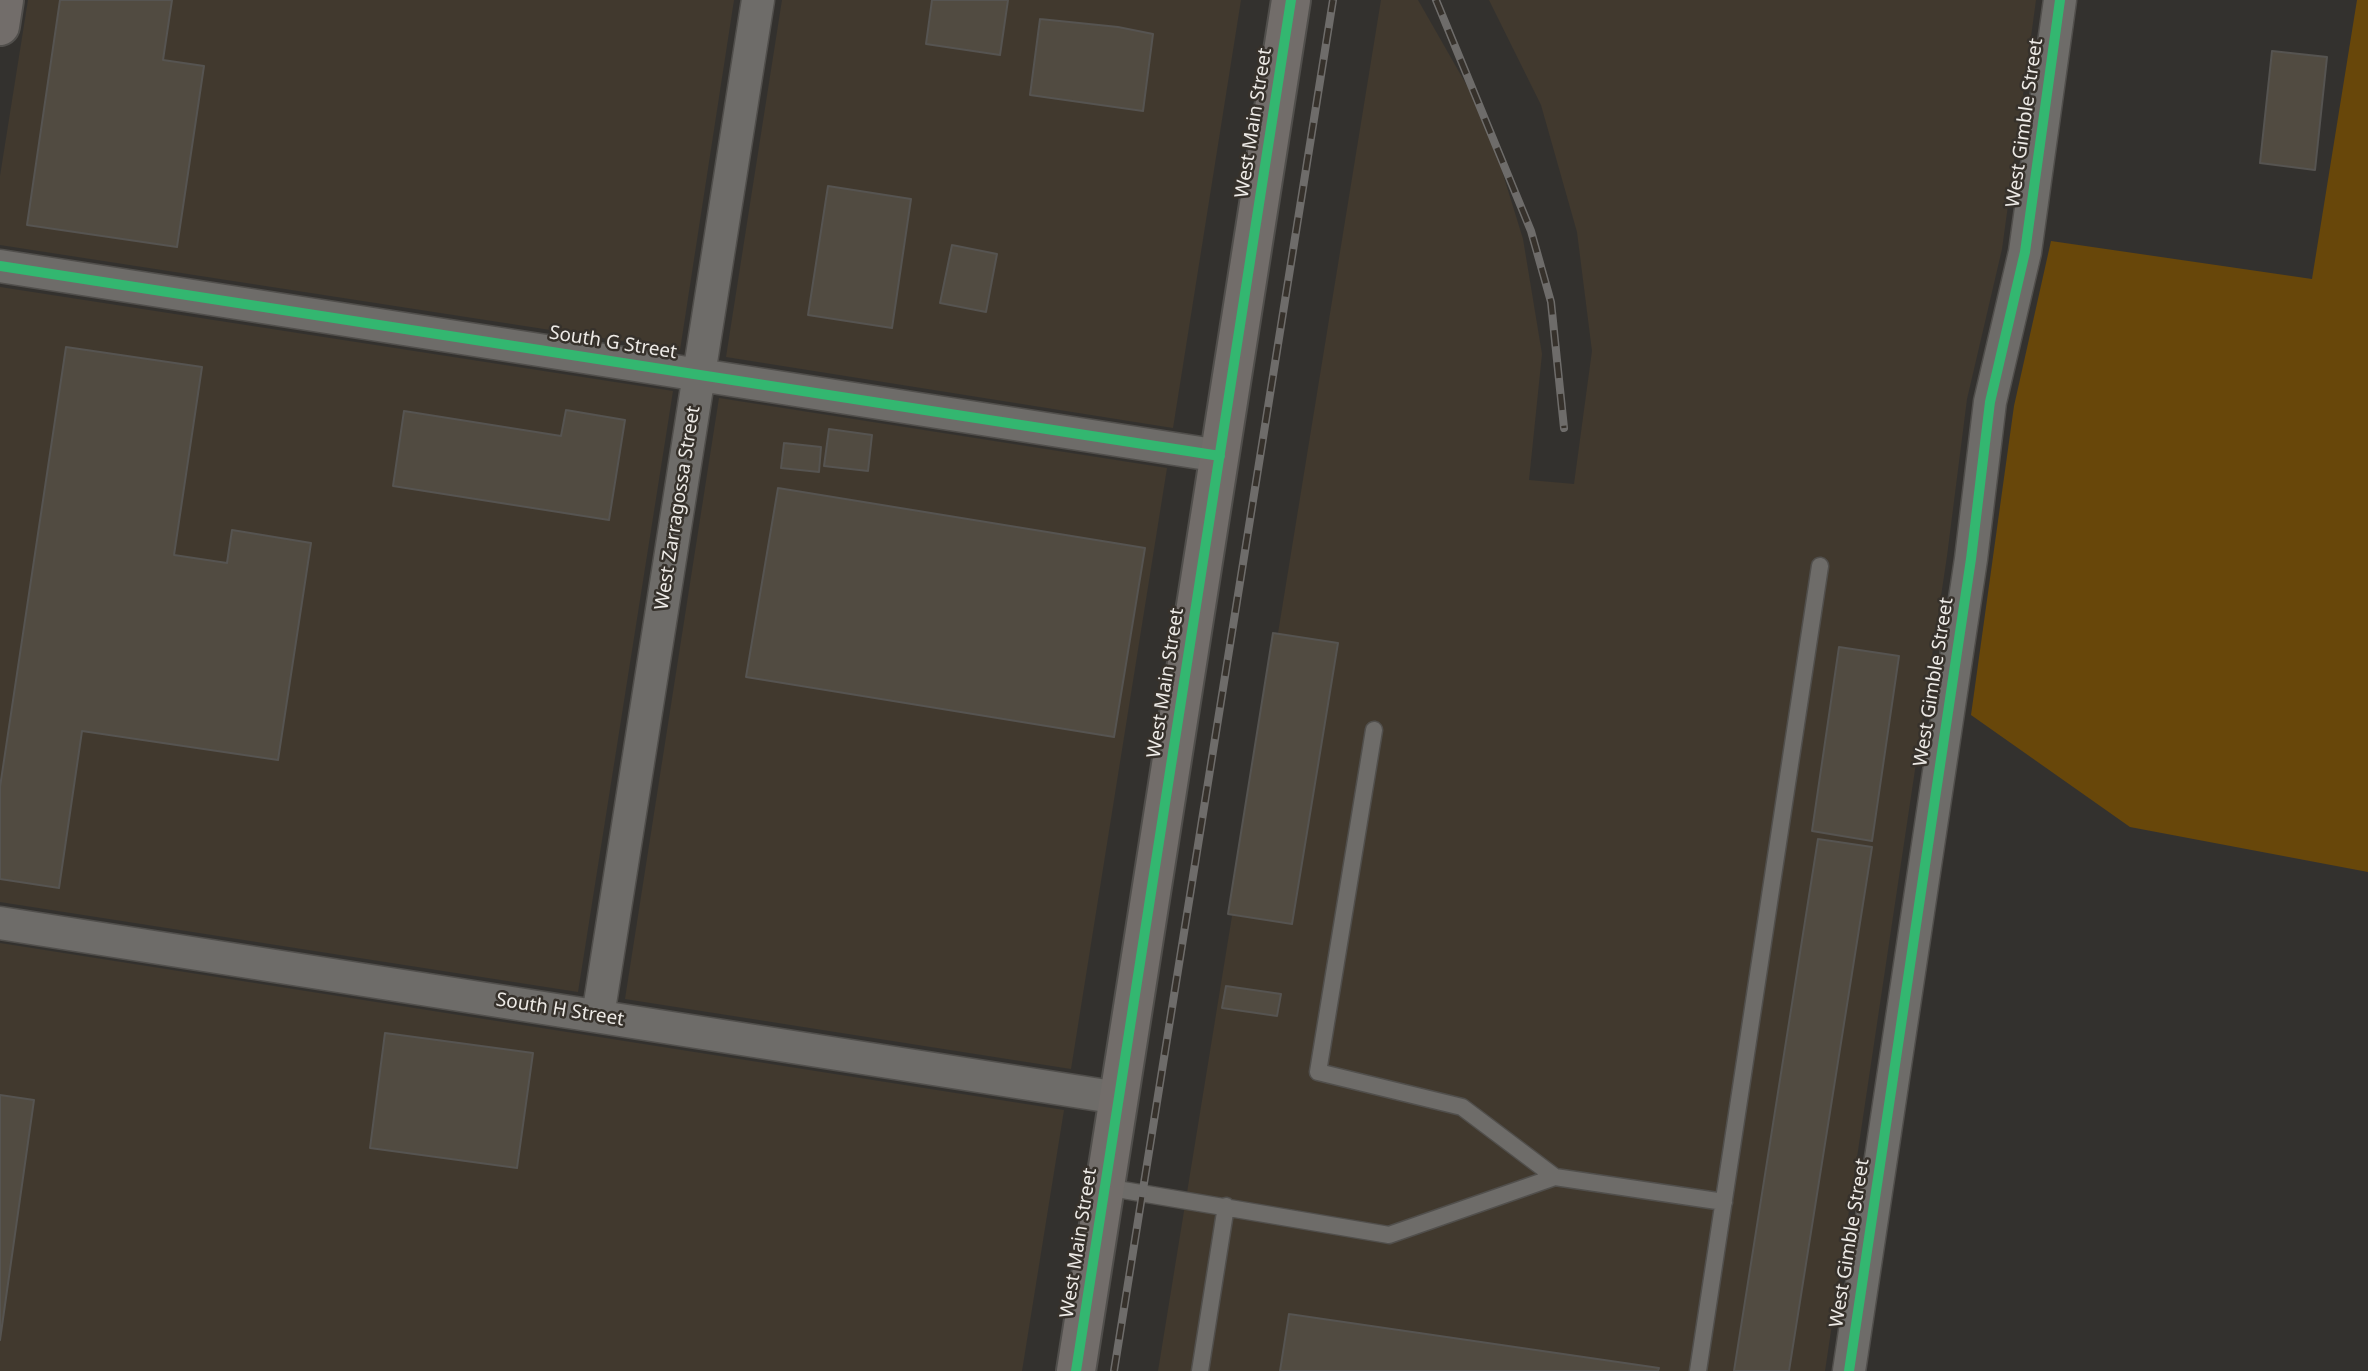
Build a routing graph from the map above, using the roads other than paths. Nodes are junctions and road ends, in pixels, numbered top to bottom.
1 (4, 0) edge
2 (758, 0) edge
3 (1291, 0) edge
4 (2060, 0) edge
5 (0, 26) edge
6 (0, 266) edge
7 (700, 374) junction
8 (1220, 456) junction
9 (1820, 566) dead end
10 (1374, 730) dead end
11 (0, 923) edge
12 (598, 1016) junction
13 (1119, 1098) junction
14 (1555, 1177) junction
15 (1105, 1187) junction
16 (1724, 1202) junction
17 (1226, 1206) junction
18 (1076, 1371) edge
19 (1200, 1371) edge
20 (1698, 1371) edge
21 (1849, 1371) edge

1 - 5 main road
2 - 7 street, West Zarragossa Street
3 - 8 main road, West Main Street
4 - 21 street, West Gimble Street
6 - 7 street, South G Street
7 - 8 street, South G Street
7 - 12 street, West Zarragossa Street
8 - 13 main road, West Main Street
9 - 16 lane
10 - 14 lane
11 - 12 street, South H Street
12 - 13 street, South H Street
13 - 15 main road, West Main Street
14 - 16 lane
14 - 17 lane
15 - 17 lane
15 - 18 main road, West Main Street
16 - 20 lane
17 - 19 lane

